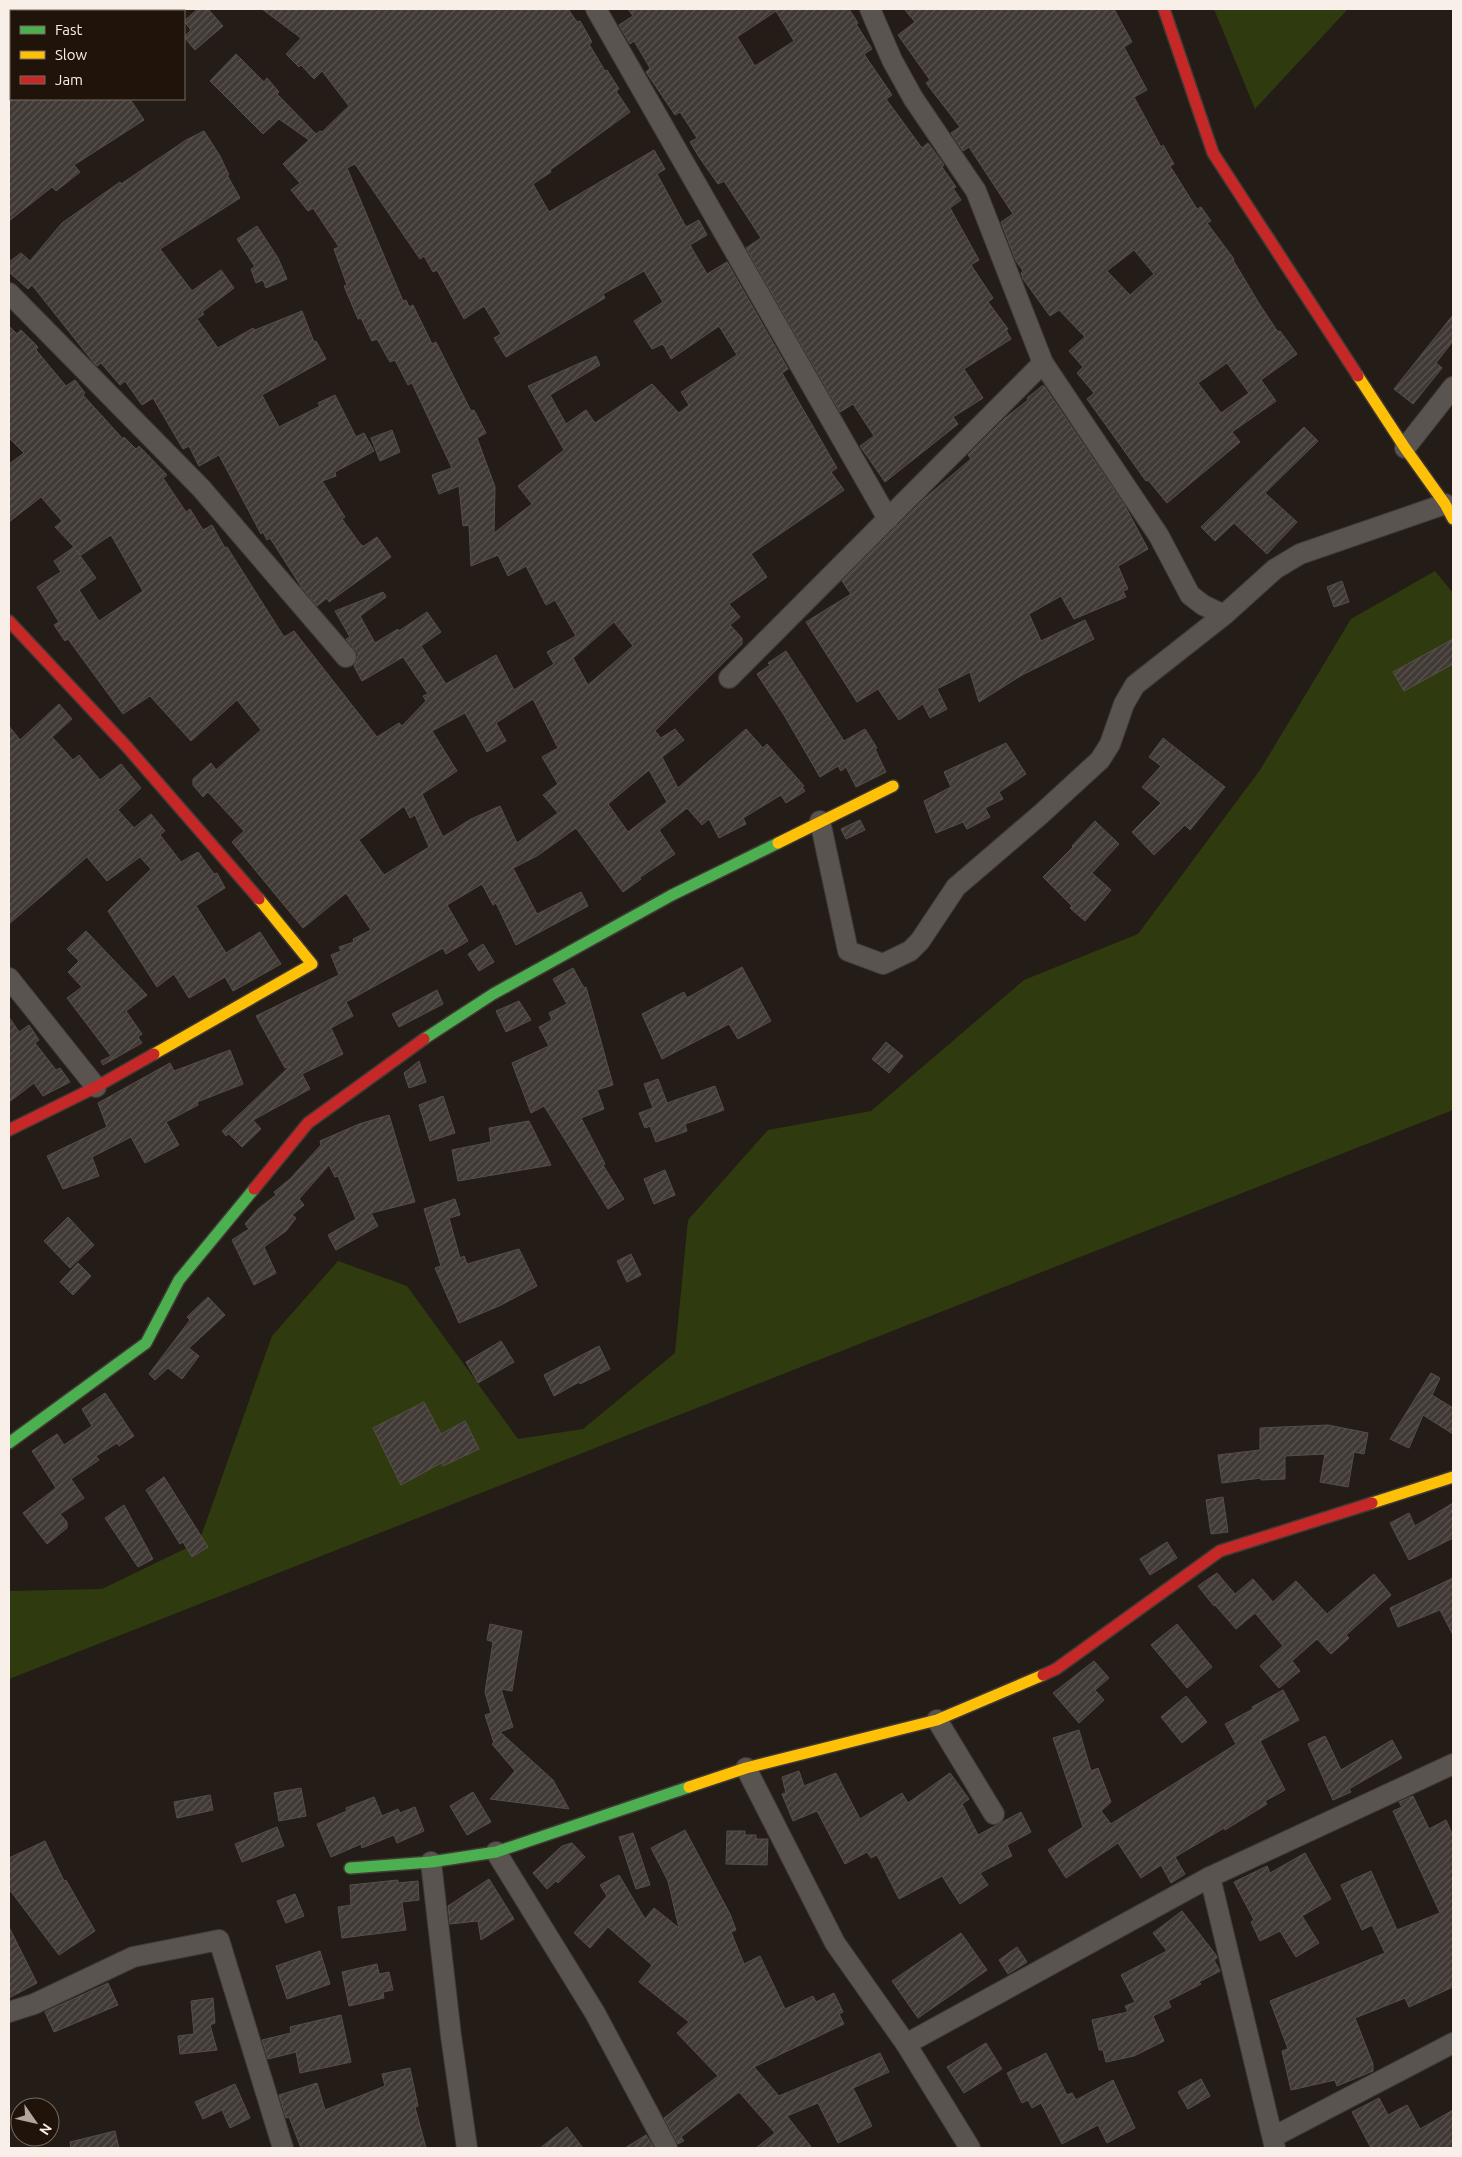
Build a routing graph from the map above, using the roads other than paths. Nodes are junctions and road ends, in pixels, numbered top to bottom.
1 (596, 9) edge
2 (870, 9) edge
3 (1164, 9) edge
4 (9, 293) edge
5 (1043, 363) junction
6 (1453, 387) edge
7 (1405, 448) junction
8 (1449, 512) edge
9 (888, 519) junction
10 (1224, 616) junction
11 (9, 621) edge
12 (346, 657) dead end
13 (729, 678) dead end
14 (893, 786) dead end
15 (820, 821) junction
16 (9, 978) edge
17 (96, 1087) junction
18 (9, 1130) edge
19 (9, 1443) edge
20 (1453, 1477) edge
21 (937, 1720) junction
22 (1453, 1764) edge
23 (746, 1768) junction
24 (994, 1814) dead end
25 (496, 1852) junction
26 (431, 1862) junction
27 (350, 1868) dead end
28 (1210, 1877) junction
29 (9, 2012) edge
30 (1453, 2043) edge
31 (906, 2044) junction
32 (1274, 2143) edge
33 (283, 2148) edge
34 (467, 2148) edge
35 (667, 2148) edge
36 (970, 2148) edge

1 - 9 street
2 - 5 street
3 - 7 street
4 - 12 street
5 - 9 street
5 - 10 street
6 - 7 street
7 - 8 street
8 - 10 street
9 - 13 street
10 - 15 street
11 - 17 street
14 - 15 street
15 - 19 street
16 - 17 street
17 - 18 street
20 - 21 street
21 - 23 street
21 - 24 street
22 - 28 street
23 - 25 street
23 - 31 street
25 - 26 street
25 - 35 street
26 - 27 street
26 - 34 street
28 - 31 street
28 - 32 street
29 - 33 street
30 - 32 street
31 - 36 street

